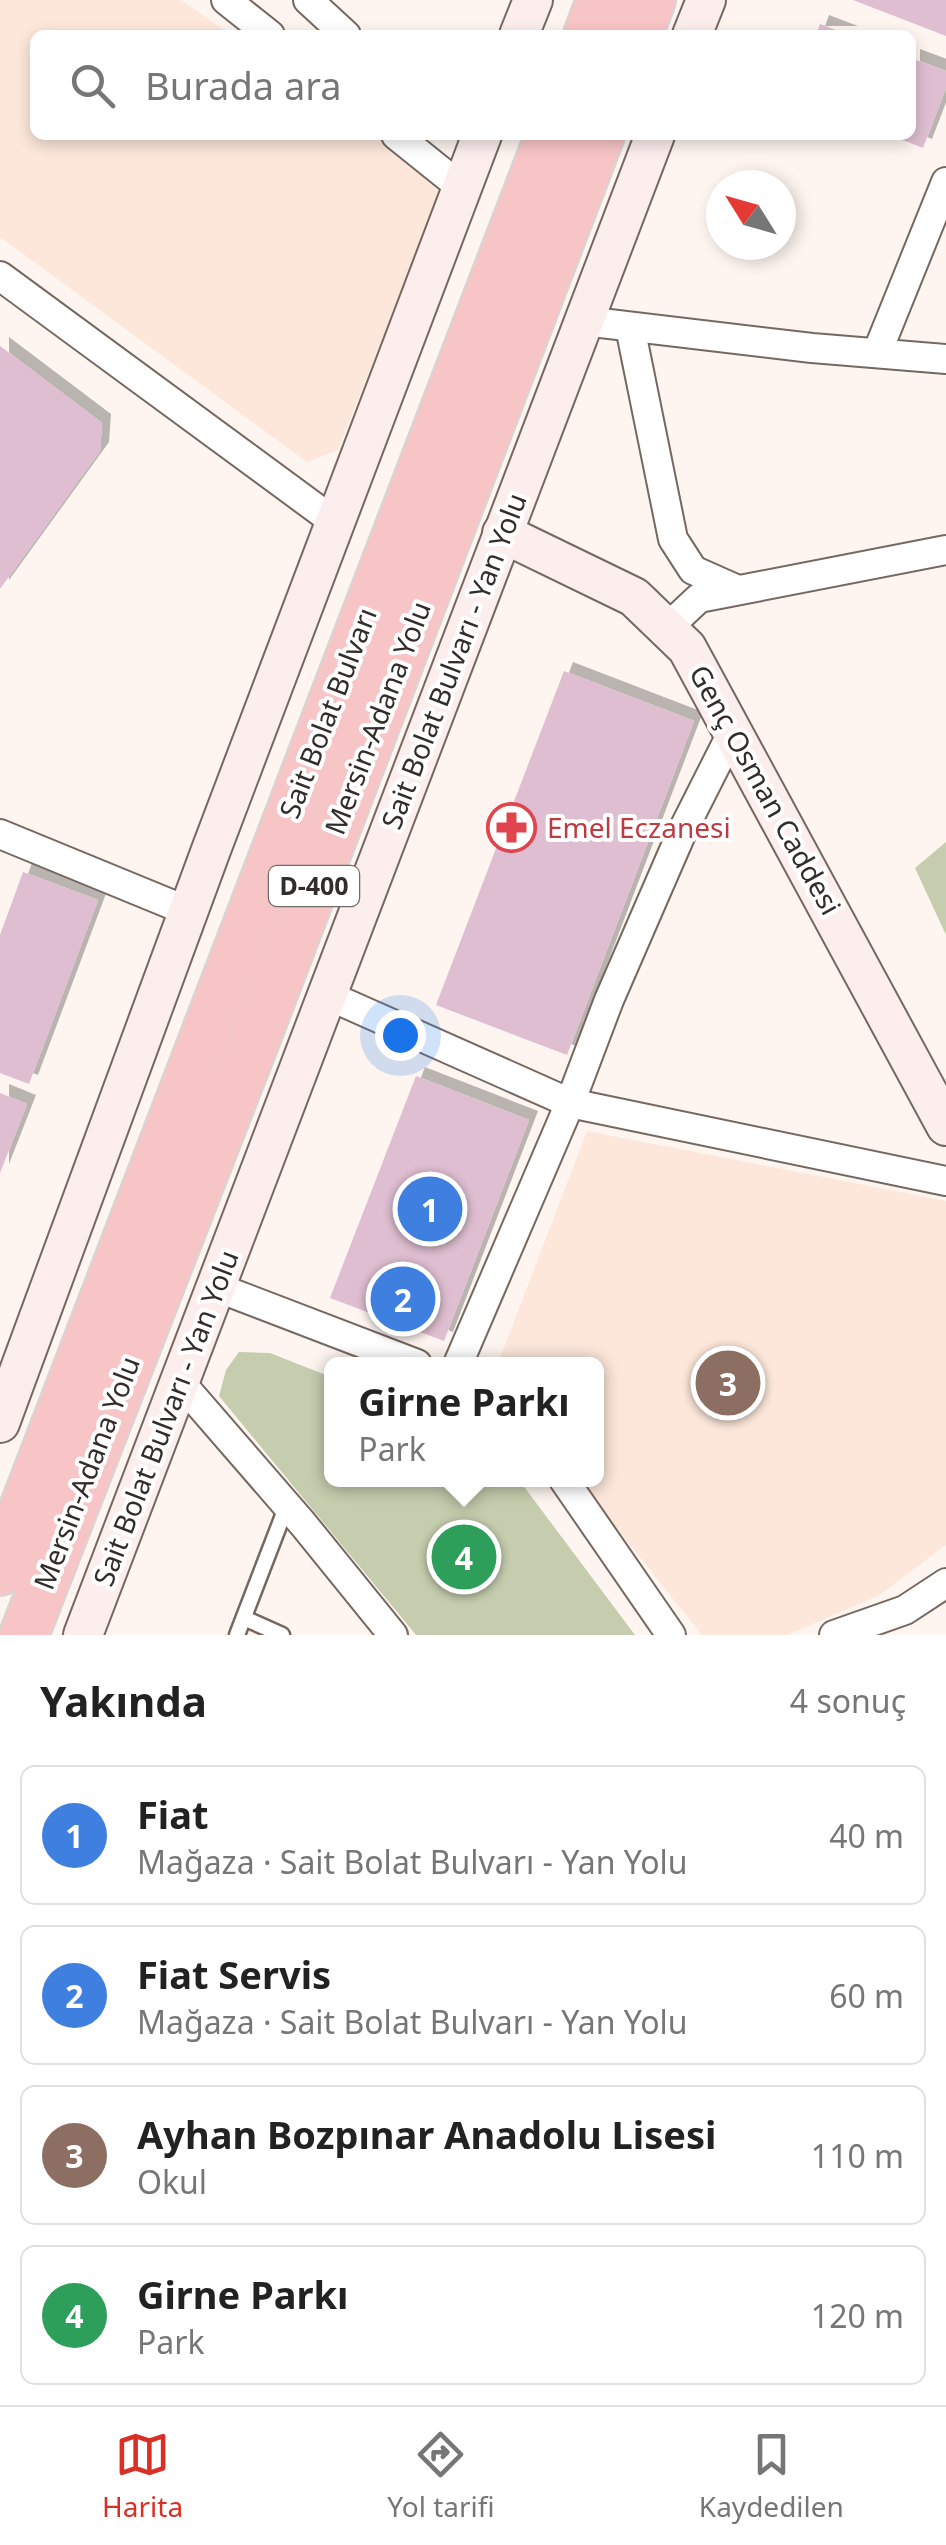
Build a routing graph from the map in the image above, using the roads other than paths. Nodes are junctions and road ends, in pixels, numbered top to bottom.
1 (226, 0) edge
2 (308, 0) edge
3 (532, 0) edge
4 (601, 0) edge
5 (651, 0) edge
6 (706, 0) edge
7 (264, 30) edge
8 (341, 30) edge
9 (522, 30) edge
10 (590, 30) edge
11 (640, 30) edge
12 (694, 30) edge
13 (416, 140) edge
14 (548, 140) edge
15 (598, 140) edge
16 (652, 140) edge
17 (468, 153) edge
18 (946, 182) edge
19 (0, 276) edge
20 (584, 321) junction
21 (630, 326) junction
22 (876, 353) junction
23 (946, 359) edge
24 (336, 522) junction
25 (502, 534) junction
26 (946, 550) edge
27 (738, 590) junction
28 (667, 628) junction
29 (733, 731) junction
30 (0, 834) edge
31 (190, 912) junction
32 (326, 995) junction
33 (570, 1103) junction
34 (946, 1126) edge
35 (946, 1181) edge
36 (216, 1287) junction
37 (399, 1357) edge
38 (461, 1357) edge
39 (180, 1382) junction
40 (0, 1423) edge
41 (569, 1487) edge
42 (287, 1505) junction
43 (0, 1571) edge
44 (946, 1583) edge
45 (244, 1618) junction
46 (24, 1635) edge
47 (83, 1635) edge
48 (238, 1635) edge
49 (282, 1635) edge
50 (393, 1635) edge
51 (670, 1635) edge
52 (834, 1635) edge

1 - 7 street
2 - 8 street
3 - 9 street
4 - 10 highway
5 - 11 highway
6 - 12 street
13 - 17 street
14 - 43 highway, Sait Bolat Bulvarı / D-400
15 - 46 highway, Mersin-Adana Yolu / D-400
16 - 20 street, Sait Bolat Bulvarı - Yan Yolu
17 - 24 street
18 - 22 street
19 - 24 street
20 - 21 street
20 - 25 street, Sait Bolat Bulvarı - Yan Yolu
21 - 22 street
21 - 27 street
22 - 23 street
24 - 31 street
25 - 28 street, Genç Osman Caddesi
25 - 32 street, Sait Bolat Bulvarı - Yan Yolu
26 - 27 street
27 - 28 street
28 - 29 street, Genç Osman Caddesi
29 - 33 street
29 - 34 street, Genç Osman Caddesi
30 - 31 street
31 - 40 street
32 - 33 street
32 - 36 street, Sait Bolat Bulvarı - Yan Yolu
33 - 35 street
33 - 38 street
36 - 37 street
36 - 39 street, Sait Bolat Bulvarı - Yan Yolu
39 - 42 street
39 - 47 street, Sait Bolat Bulvarı - Yan Yolu
41 - 51 street
42 - 45 lane
42 - 50 street
44 - 52 street
45 - 48 lane
45 - 49 lane

